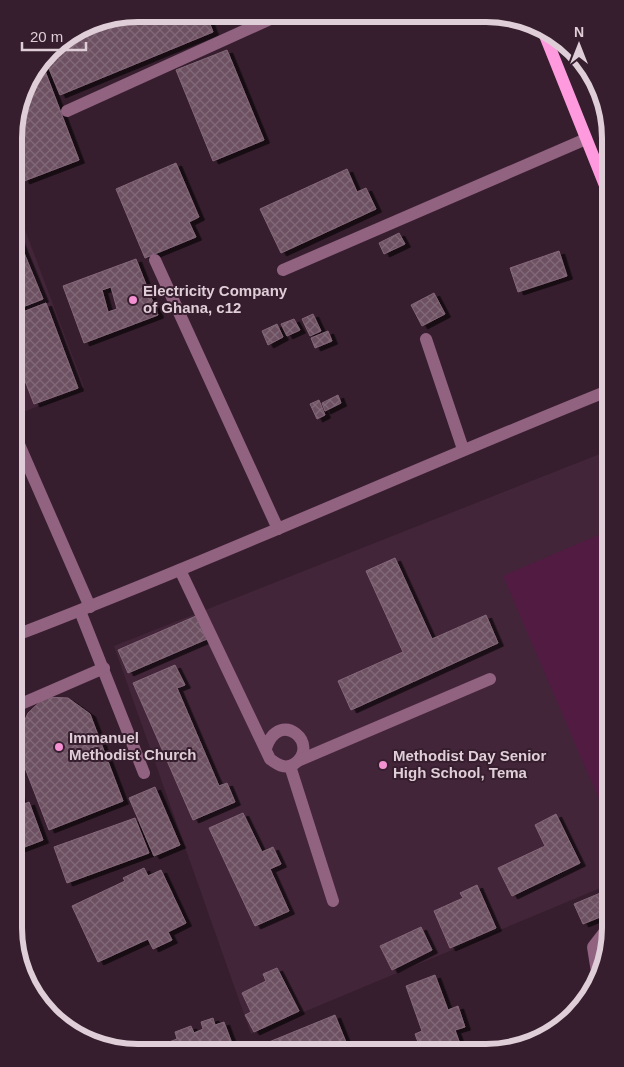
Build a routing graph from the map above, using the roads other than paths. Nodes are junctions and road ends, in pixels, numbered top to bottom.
1 (264, 22) edge
2 (547, 40) edge
3 (67, 111) dead end
4 (586, 139) junction
5 (602, 178) edge
6 (155, 260) dead end
7 (283, 270) dead end
8 (426, 339) dead end
9 (602, 393) edge
10 (463, 449) junction
11 (22, 453) edge
12 (278, 529) junction
13 (180, 570) junction
14 (85, 609) junction
15 (22, 633) edge
16 (104, 668) junction
17 (490, 679) dead end
18 (22, 704) edge
19 (266, 748) junction
20 (295, 763) junction
21 (144, 773) dead end
22 (333, 901) dead end
23 (601, 937) edge
24 (596, 964) edge

1 - 3 street
2 - 4 main road
4 - 5 main road
4 - 7 street
6 - 12 street
8 - 10 street
9 - 10 street
10 - 12 street
11 - 14 street
12 - 13 street
13 - 14 street
13 - 19 street
14 - 15 street
14 - 16 street
16 - 18 street
16 - 21 street
17 - 20 street
19 - 20 street
19 - 20 street
20 - 22 street
23 - 24 street

